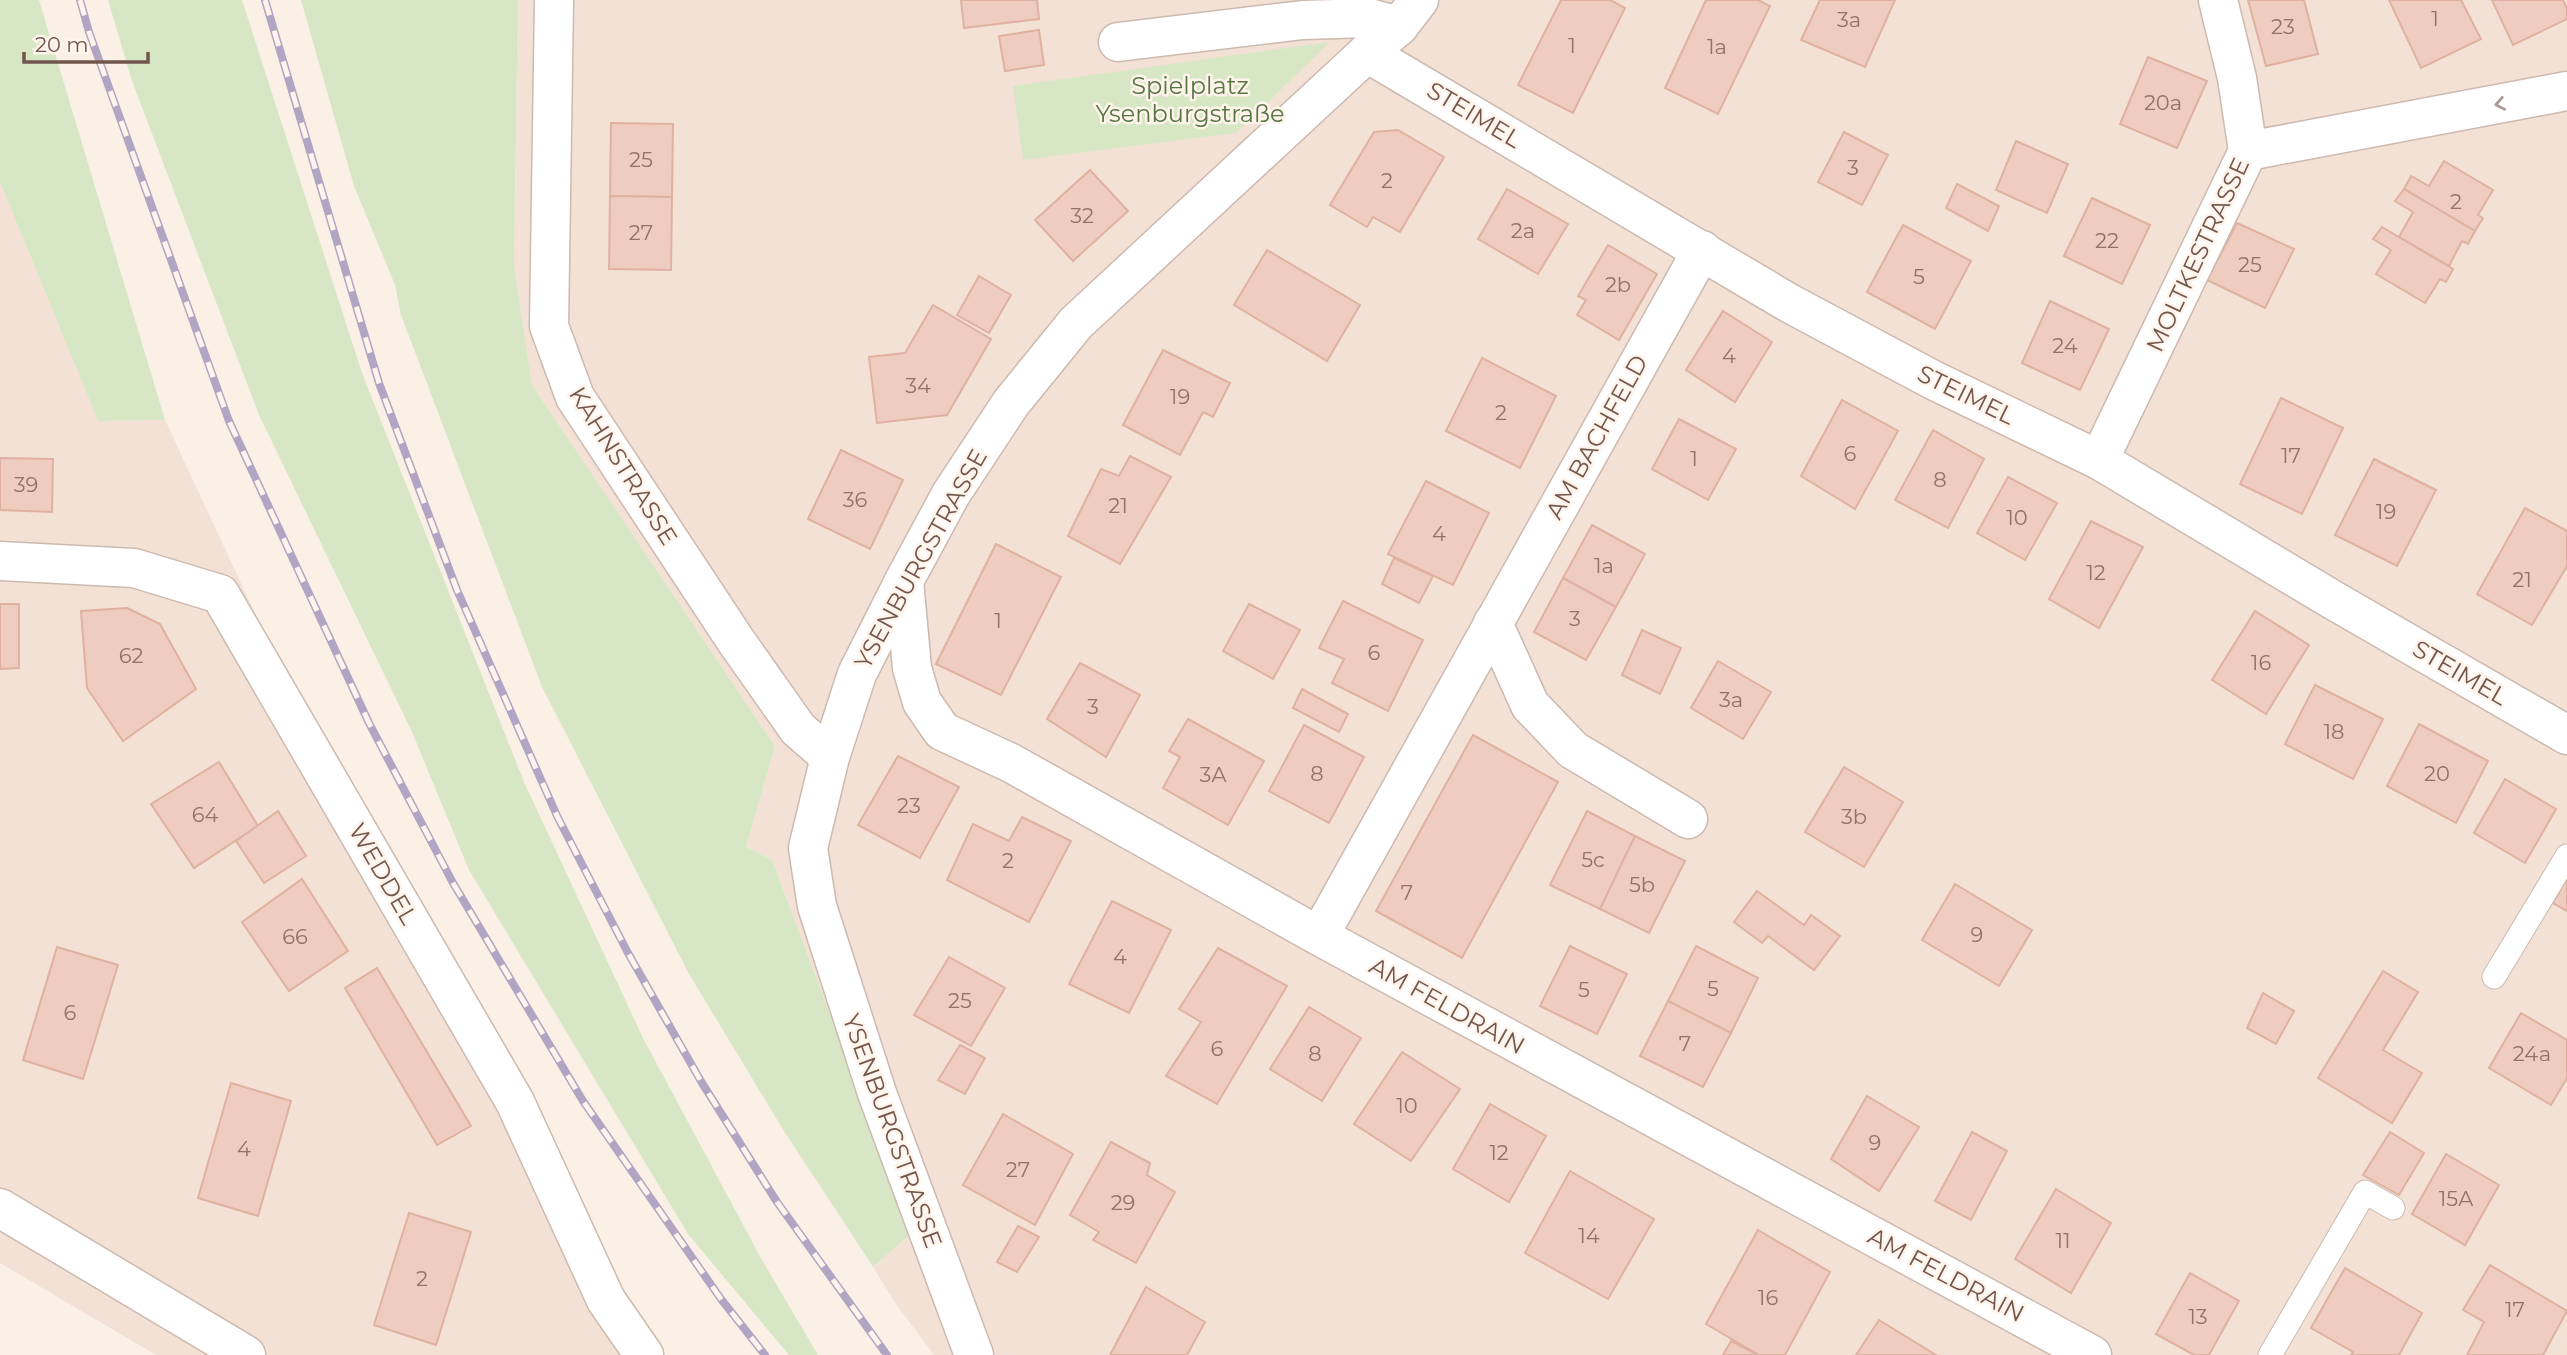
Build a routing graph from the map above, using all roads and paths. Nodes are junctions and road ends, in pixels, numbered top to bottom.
1 (554, 0) edge
2 (2218, 0) edge
3 (1409, 13) edge
4 (1118, 42) dead end
5 (1367, 52) junction
6 (2567, 91) edge
7 (2248, 151) junction
8 (1702, 250) junction
9 (2099, 460) junction
10 (0, 561) edge
11 (904, 581) junction
12 (1493, 623) junction
13 (2567, 735) edge
14 (831, 757) junction
15 (1688, 819) dead end
16 (2567, 856) edge
17 (1319, 936) junction
18 (2494, 977) dead end
19 (0, 1208) edge
20 (2393, 1208) dead end
21 (246, 1355) edge
22 (645, 1355) edge
23 (974, 1355) edge
24 (2092, 1355) edge
25 (2270, 1355) edge

1 - 14 street, KAHNSTRASSE
2 - 7 street, MOLTKESTRASSE
3 - 4 street, YSENBURGSTRASSE
3 - 5 street, YSENBURGSTRASSE
5 - 8 street, STEIMEL
5 - 11 street, YSENBURGSTRASSE
6 -> 7 street
7 - 9 street, MOLTKESTRASSE
8 - 9 street, STEIMEL
8 - 12 street, AM BACHFELD
9 - 13 street, STEIMEL
10 - 22 street, WEDDEL
11 - 14 street, YSENBURGSTRASSE
11 - 17 street, AM FELDRAIN
12 - 15 street
12 - 17 street, AM BACHFELD
14 - 23 street, YSENBURGSTRASSE
16 - 18 lane
17 - 24 street, AM FELDRAIN
19 - 21 street
20 - 25 lane

